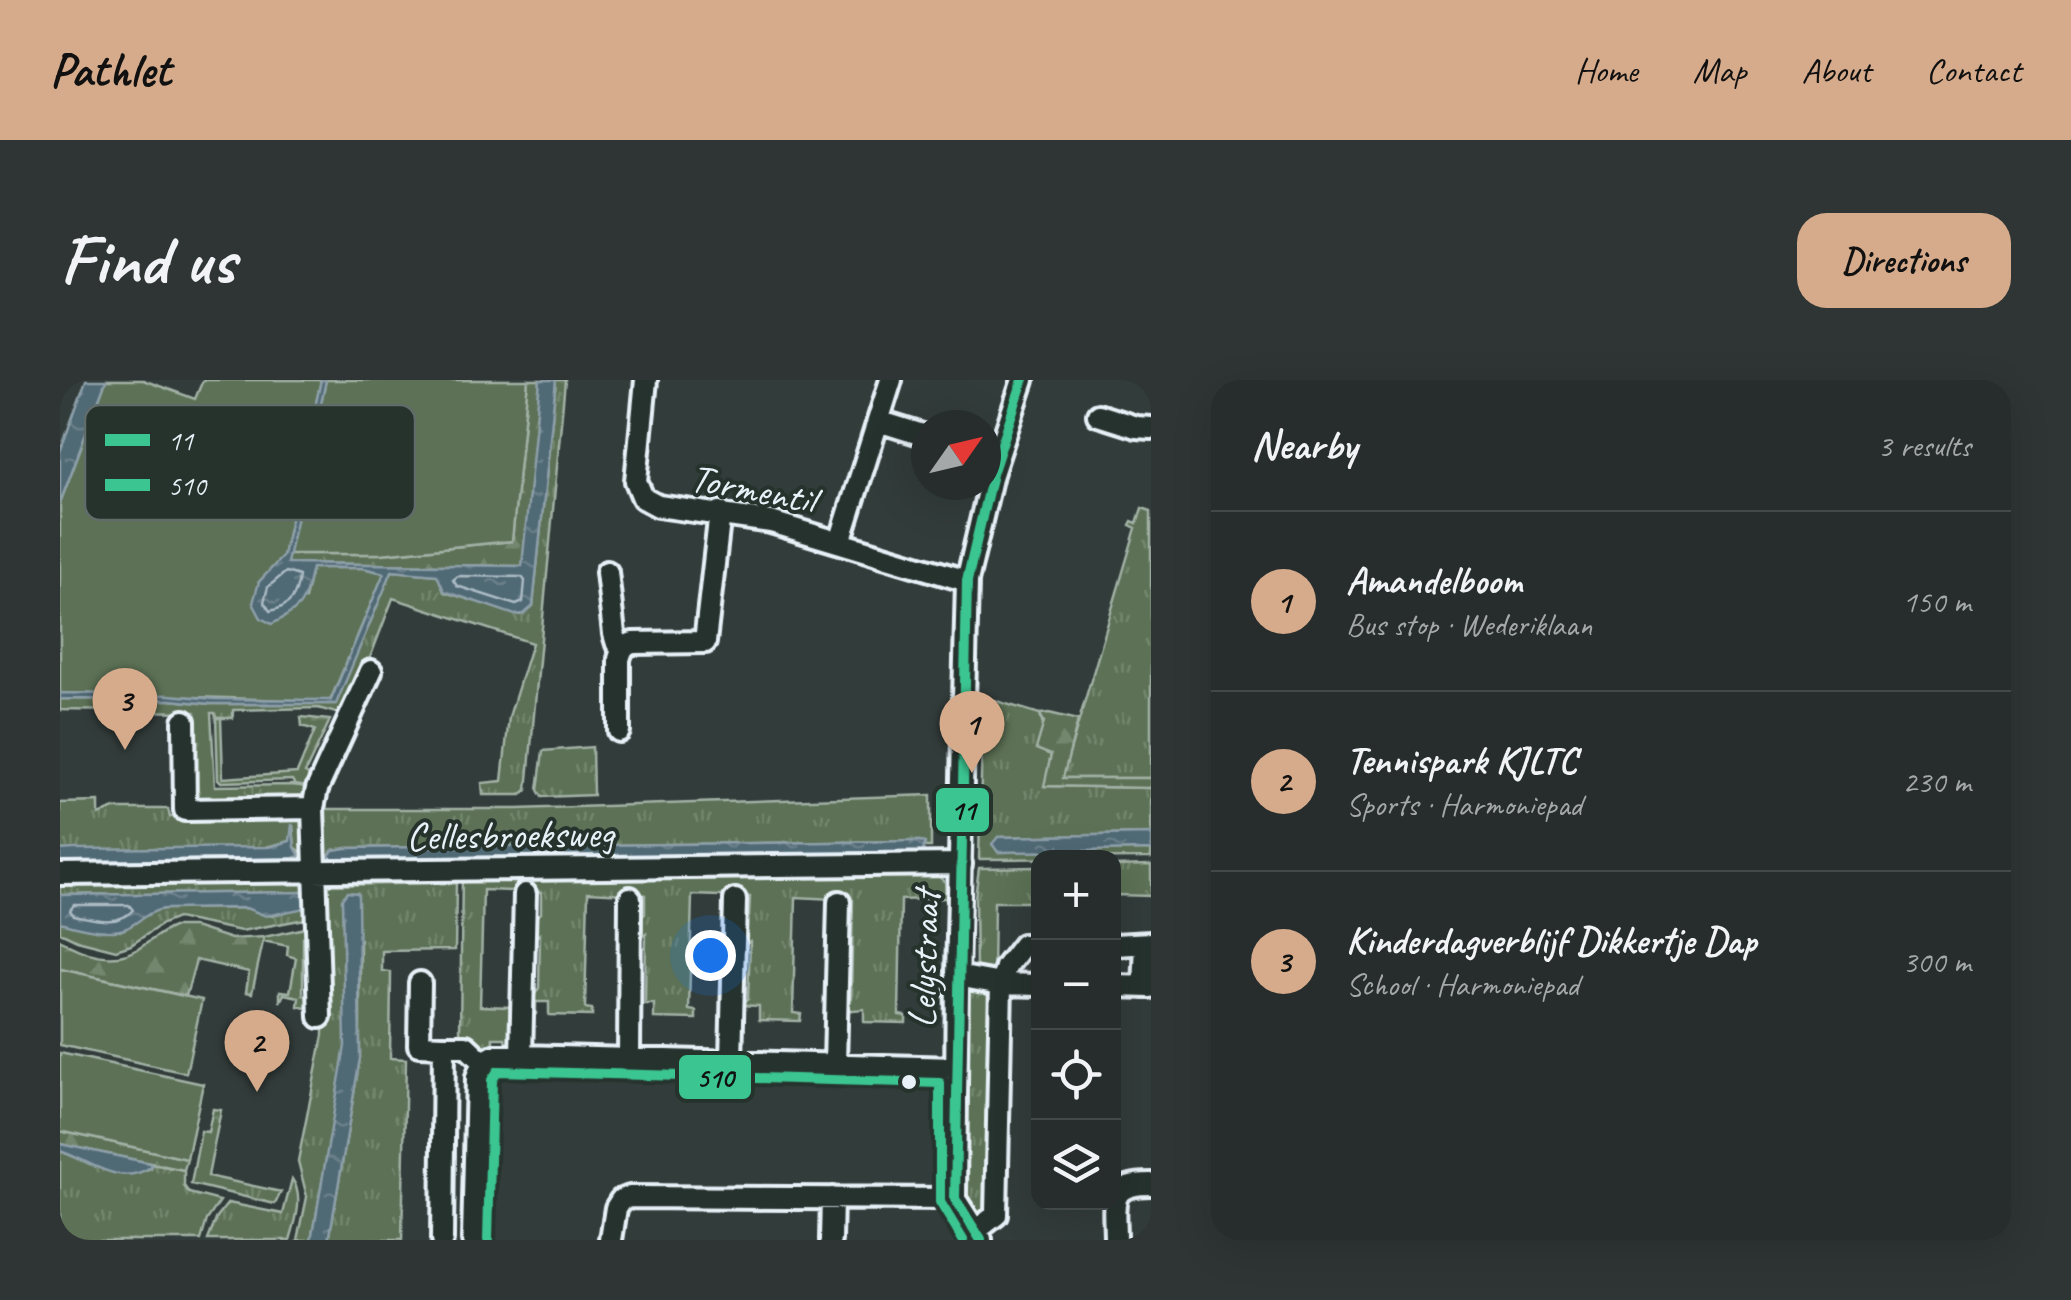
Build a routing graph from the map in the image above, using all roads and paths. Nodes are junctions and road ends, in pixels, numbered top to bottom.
1 (646, 380) edge
2 (891, 380) edge
3 (1023, 380) edge
4 (1098, 415) dead end
5 (878, 422) junction
6 (1151, 428) edge
7 (911, 432) edge
8 (720, 512) junction
9 (840, 542) junction
10 (607, 572) dead end
11 (967, 580) junction
12 (623, 648) junction
13 (370, 671) dead end
14 (184, 720) dead end
15 (619, 731) dead end
16 (313, 808) junction
17 (961, 864) junction
18 (316, 870) junction
19 (60, 874) edge
20 (525, 894) dead end
21 (630, 898) dead end
22 (735, 900) dead end
23 (839, 902) dead end
24 (1148, 944) edge
25 (1031, 945) edge
26 (1121, 945) edge
27 (956, 976) junction
28 (420, 983) dead end
29 (1001, 984) junction
30 (1031, 985) edge
31 (1121, 986) edge
32 (1148, 987) edge
33 (320, 1017) dead end
34 (444, 1046) junction
35 (521, 1056) junction
36 (628, 1059) junction
37 (732, 1061) junction
38 (483, 1062) junction
39 (834, 1064) junction
40 (955, 1068) junction
41 (1151, 1184) edge
42 (832, 1198) junction
43 (955, 1199) junction
44 (979, 1235) edge
45 (442, 1240) edge
46 (473, 1240) edge
47 (611, 1240) edge
48 (832, 1240) edge
49 (1114, 1240) edge

1 - 8 street, Tormentil
2 - 5 street
3 - 11 street, Lelystraat
4 - 6 street
5 - 7 street
5 - 9 street
8 - 9 street, Tormentil
8 - 12 street
9 - 11 street, Tormentil
10 - 12 street
11 - 17 street, Lelystraat
12 - 15 street
13 - 16 street
14 - 16 street
16 - 18 street
17 - 18 street, Cellesbroeksweg
17 - 27 street, Lelystraat
18 - 19 street, Cellesbroeksweg
18 - 33 street
20 - 35 street
21 - 36 street
22 - 37 street
23 - 39 street
24 - 26 street
24 - 32 street
25 - 29 street
27 - 29 street
27 - 40 street, Lelystraat
28 - 34 street
29 - 30 street
29 - 44 street, Lelystraat
31 - 32 street
34 - 38 street
34 - 45 street
35 - 36 street
35 - 38 street
36 - 37 street
37 - 39 street
38 - 46 street
39 - 40 street
40 - 43 street, Lelystraat
41 - 49 street
42 - 43 street
42 - 47 street
42 - 48 street
43 - 44 street, Lelystraat

